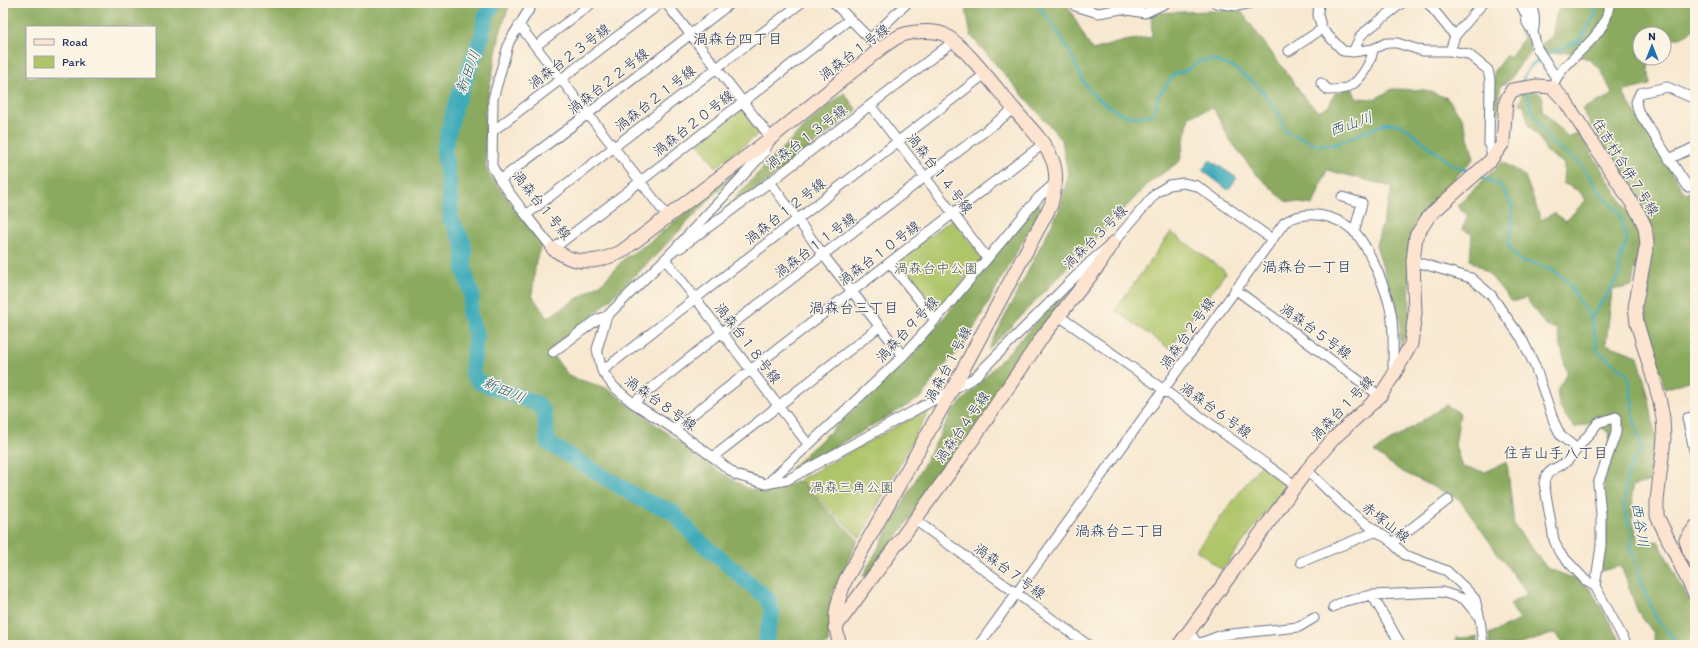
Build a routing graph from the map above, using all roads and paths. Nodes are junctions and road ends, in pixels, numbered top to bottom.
1 (533, 3) edge
2 (592, 3) edge
3 (661, 3) edge
4 (666, 3) edge
5 (731, 3) edge
6 (801, 3) edge
7 (834, 3) edge
8 (1073, 3) edge
9 (1166, 3) edge
10 (1216, 3) edge
11 (1252, 3) edge
12 (1319, 3) edge
13 (1402, 3) edge
14 (1428, 3) edge
15 (1482, 3) edge
16 (1520, 3) edge
17 (1530, 3) edge
18 (1610, 3) edge
19 (904, 4) edge
20 (850, 19) junction
21 (520, 25) junction
22 (1322, 29) junction
23 (1533, 32) junction
24 (690, 35) junction
25 (1455, 36) junction
26 (870, 39) junction
27 (954, 41) junction
28 (536, 46) junction
29 (880, 48) junction
30 (1373, 49) junction
31 (1289, 51) dead end
32 (1450, 51) junction
33 (1353, 52) junction
34 (717, 68) junction
35 (985, 74) junction
36 (1553, 78) junction
37 (563, 79) junction
38 (1321, 83) dead end
39 (1695, 99) edge
40 (742, 103) junction
41 (870, 106) junction
42 (1014, 110) junction
43 (589, 114) junction
44 (493, 131) junction
45 (771, 138) junction
46 (898, 141) junction
47 (1043, 144) junction
48 (615, 147) junction
49 (1695, 147) edge
50 (1491, 159) junction
51 (1669, 159) junction
52 (926, 177) junction
53 (500, 180) junction
54 (640, 181) junction
55 (770, 182) junction
56 (1056, 182) junction
57 (1695, 185) edge
58 (1348, 196) dead end
59 (954, 214) junction
60 (526, 215) junction
61 (667, 216) junction
62 (797, 219) junction
63 (1354, 232) junction
64 (1272, 239) junction
65 (1113, 243) junction
66 (553, 249) junction
67 (673, 251) junction
68 (824, 256) junction
69 (987, 258) junction
70 (665, 259) junction
71 (1413, 261) junction
72 (890, 263) junction
73 (1235, 289) junction
74 (852, 291) junction
75 (695, 298) junction
76 (607, 316) junction
77 (1060, 316) junction
78 (935, 320) junction
79 (879, 327) junction
80 (722, 332) junction
81 (553, 352) dead end
82 (903, 356) junction
83 (751, 369) junction
84 (602, 371) junction
85 (1393, 376) junction
86 (952, 390) junction
87 (1164, 390) junction
88 (1380, 396) junction
89 (634, 403) junction
90 (778, 406) junction
91 (1695, 416) edge
92 (674, 429) junction
93 (808, 444) junction
94 (1577, 449) junction
95 (1695, 454) edge
96 (713, 457) junction
97 (1307, 470) junction
98 (766, 484) junction
99 (1296, 486) junction
100 (1448, 500) dead end
101 (915, 520) junction
102 (1695, 528) edge
103 (1377, 531) junction
104 (1392, 543) junction
105 (1301, 562) dead end
106 (1695, 562) edge
107 (1595, 586) junction
108 (1016, 594) junction
109 (1372, 595) junction
110 (1695, 595) edge
111 (1333, 607) dead end
112 (1314, 618) dead end
113 (1480, 619) junction
114 (835, 628) junction
115 (1188, 632) junction
116 (840, 645) edge
117 (979, 645) edge
118 (1088, 645) edge
119 (1179, 645) edge
120 (1401, 645) edge
121 (1483, 645) edge
122 (1627, 645) edge

1 - 21 street, 渦森台１号線
2 - 28 street
3 - 37 street, 渦森台２３号線
4 - 24 street
5 - 24 street, 渦森台２２号線
6 - 34 street, 渦森台２１号線
7 - 20 street
8 - 9 street
10 - 11 street
12 - 22 street
13 - 33 street
14 - 25 street
15 - 25 street
16 - 23 street
17 - 23 street
18 - 36 street
19 - 26 street
20 - 26 street
20 - 40 street, 渦森台２０号線
21 - 28 street
21 - 44 street, 渦森台１号線
22 - 31 street
22 - 33 street
23 - 36 street
24 - 34 street
24 - 43 street, 渦森台２２号線
25 - 32 street
26 - 29 street
27 - 29 street, 渦森台１号線
27 - 35 street, 渦森台１号線
27 - 41 street, 渦森台１３号線
28 - 37 street
29 - 45 street, 渦森台１号線
30 - 32 street
30 - 33 street
30 - 38 street
32 - 50 street
34 - 40 street
34 - 48 street, 渦森台２１号線
35 - 42 street, 渦森台１号線
35 - 46 street, 渦森台１２号線
36 - 50 street
36 - 110 street, 住吉村合併７号線
37 - 43 street
37 - 44 street, 渦森台２３号線
39 - 51 street
40 - 45 street
40 - 54 street, 渦森台２０号線
41 - 46 street, 渦森台１４号線
41 - 55 street, 渦森台１３号線
42 - 47 street, 渦森台１号線
42 - 52 street, 渦森台１１号線
43 - 48 street
43 - 53 street, 渦森台２２号線
44 - 53 street, 渦森台１号線
45 - 61 street, 渦森台１号線
45 - 67 street
46 - 52 street, 渦森台１４号線
46 - 62 street, 渦森台１２号線
47 - 56 street, 渦森台１号線
47 - 59 street, 渦森台１０号線
48 - 54 street
48 - 60 street, 渦森台２１号線
49 - 51 street
50 - 71 street, 渦森台１号線
51 - 57 street
52 - 59 street, 渦森台１４号線
52 - 68 street, 渦森台１１号線
53 - 60 street, 渦森台１号線
54 - 61 street
54 - 66 street, 渦森台２０号線
55 - 62 street
55 - 67 street, 渦森台１３号線
56 - 69 street, 渦森台９号線
56 - 86 street, 渦森台１号線
58 - 63 street
59 - 69 street, 渦森台１４号線
59 - 72 street, 渦森台１０号線
60 - 66 street, 渦森台１号線
61 - 66 street, 渦森台１号線
62 - 68 street
62 - 75 street, 渦森台１２号線
63 - 64 street, 渦森台２号線
63 - 85 street, 渦森台２号線
64 - 65 street, 渦森台３号線
64 - 73 street, 渦森台２号線
65 - 77 street, 渦森台４号線
65 - 86 street, 渦森台３号線
67 - 70 street
68 - 74 street
68 - 80 street, 渦森台１１号線
69 - 78 street, 渦森台９号線
70 - 75 street, 渦森台１８号線
70 - 76 street
71 - 85 street, 渦森台１号線
71 - 94 street
72 - 74 street, 渦森台１０号線
72 - 78 street
73 - 87 street, 渦森台２号線
73 - 88 street, 渦森台５号線
74 - 79 street
74 - 83 street, 渦森台１０号線
75 - 80 street, 渦森台１８号線
75 - 84 street, 渦森台１２号線
76 - 81 street
76 - 84 street, 渦森台８号線
77 - 87 street, 渦森台６号線
77 - 101 street, 渦森台４号線
78 - 82 street, 渦森台９号線
79 - 82 street
79 - 90 street
80 - 83 street, 渦森台１８号線
80 - 89 street, 渦森台１１号線
82 - 93 street, 渦森台９号線
83 - 90 street, 渦森台１８号線
83 - 92 street, 渦森台１０号線
84 - 89 street, 渦森台８号線
85 - 88 street, 渦森台１号線
86 - 98 street, 渦森台８号線
86 - 114 street, 渦森台１号線
87 - 99 street, 渦森台６号線
87 - 108 street, 渦森台２号線
88 - 97 street, 渦森台１号線
89 - 92 street, 渦森台８号線
90 - 93 street, 渦森台１８号線
90 - 96 street
91 - 95 street
92 - 96 street, 渦森台８号線
93 - 98 street, 渦森台９号線
94 - 107 street
94 - 107 street
96 - 98 street, 渦森台８号線
97 - 99 street, 渦森台１号線
97 - 103 street, 赤塚山線
99 - 115 street, 渦森台１号線
100 - 104 street
101 - 108 street, 渦森台７号線
101 - 114 street, 渦森台４号線
102 - 106 street
103 - 104 street, 赤塚山線
103 - 105 street
104 - 113 street, 赤塚山線
107 - 122 street
108 - 117 street, 渦森台２号線
108 - 118 street, 渦森台７号線
109 - 111 street
109 - 113 street
109 - 120 street
112 - 115 street
113 - 121 street, 赤塚山線
114 - 116 street, 渦森台１号線
115 - 119 street, 渦森台１号線

